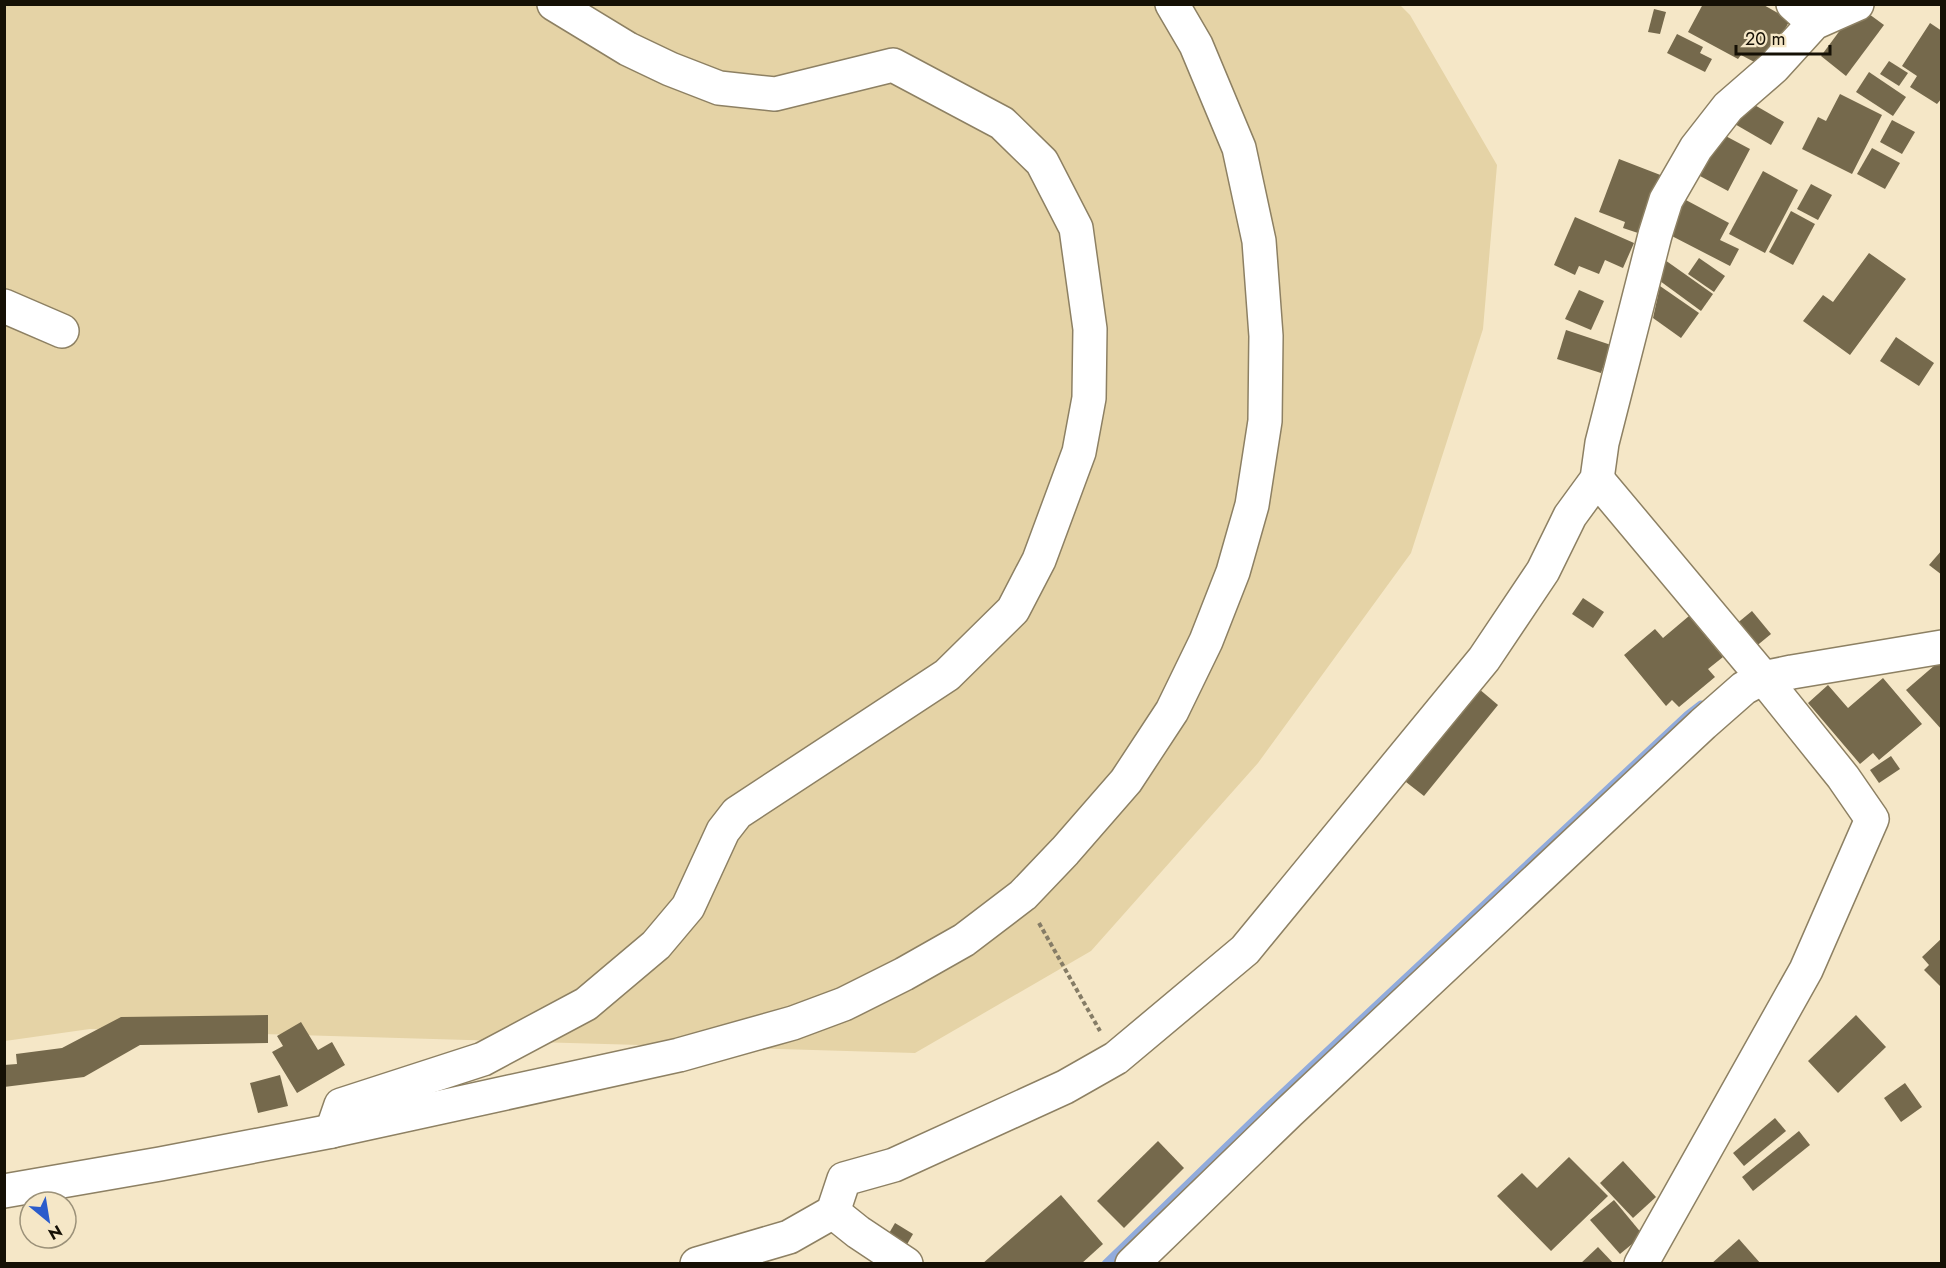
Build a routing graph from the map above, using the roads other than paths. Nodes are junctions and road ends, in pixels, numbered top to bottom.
1 (554, 4) edge
2 (1172, 4) edge
3 (1857, 4) edge
4 (1804, 14) edge
5 (4, 306) edge
6 (62, 331) dead end
7 (1596, 479) junction
8 (1941, 647) edge
9 (1758, 672) junction
10 (332, 1131) junction
11 (4, 1191) edge
12 (833, 1212) junction
13 (697, 1263) edge
14 (906, 1263) edge
15 (1132, 1263) edge
16 (1641, 1263) edge

1 - 10 street
2 - 10 street
3 - 4 street
4 - 7 street
5 - 6 street
7 - 9 street
7 - 12 street
8 - 9 street
9 - 15 street
9 - 16 street
10 - 11 street
12 - 13 street
12 - 14 street

